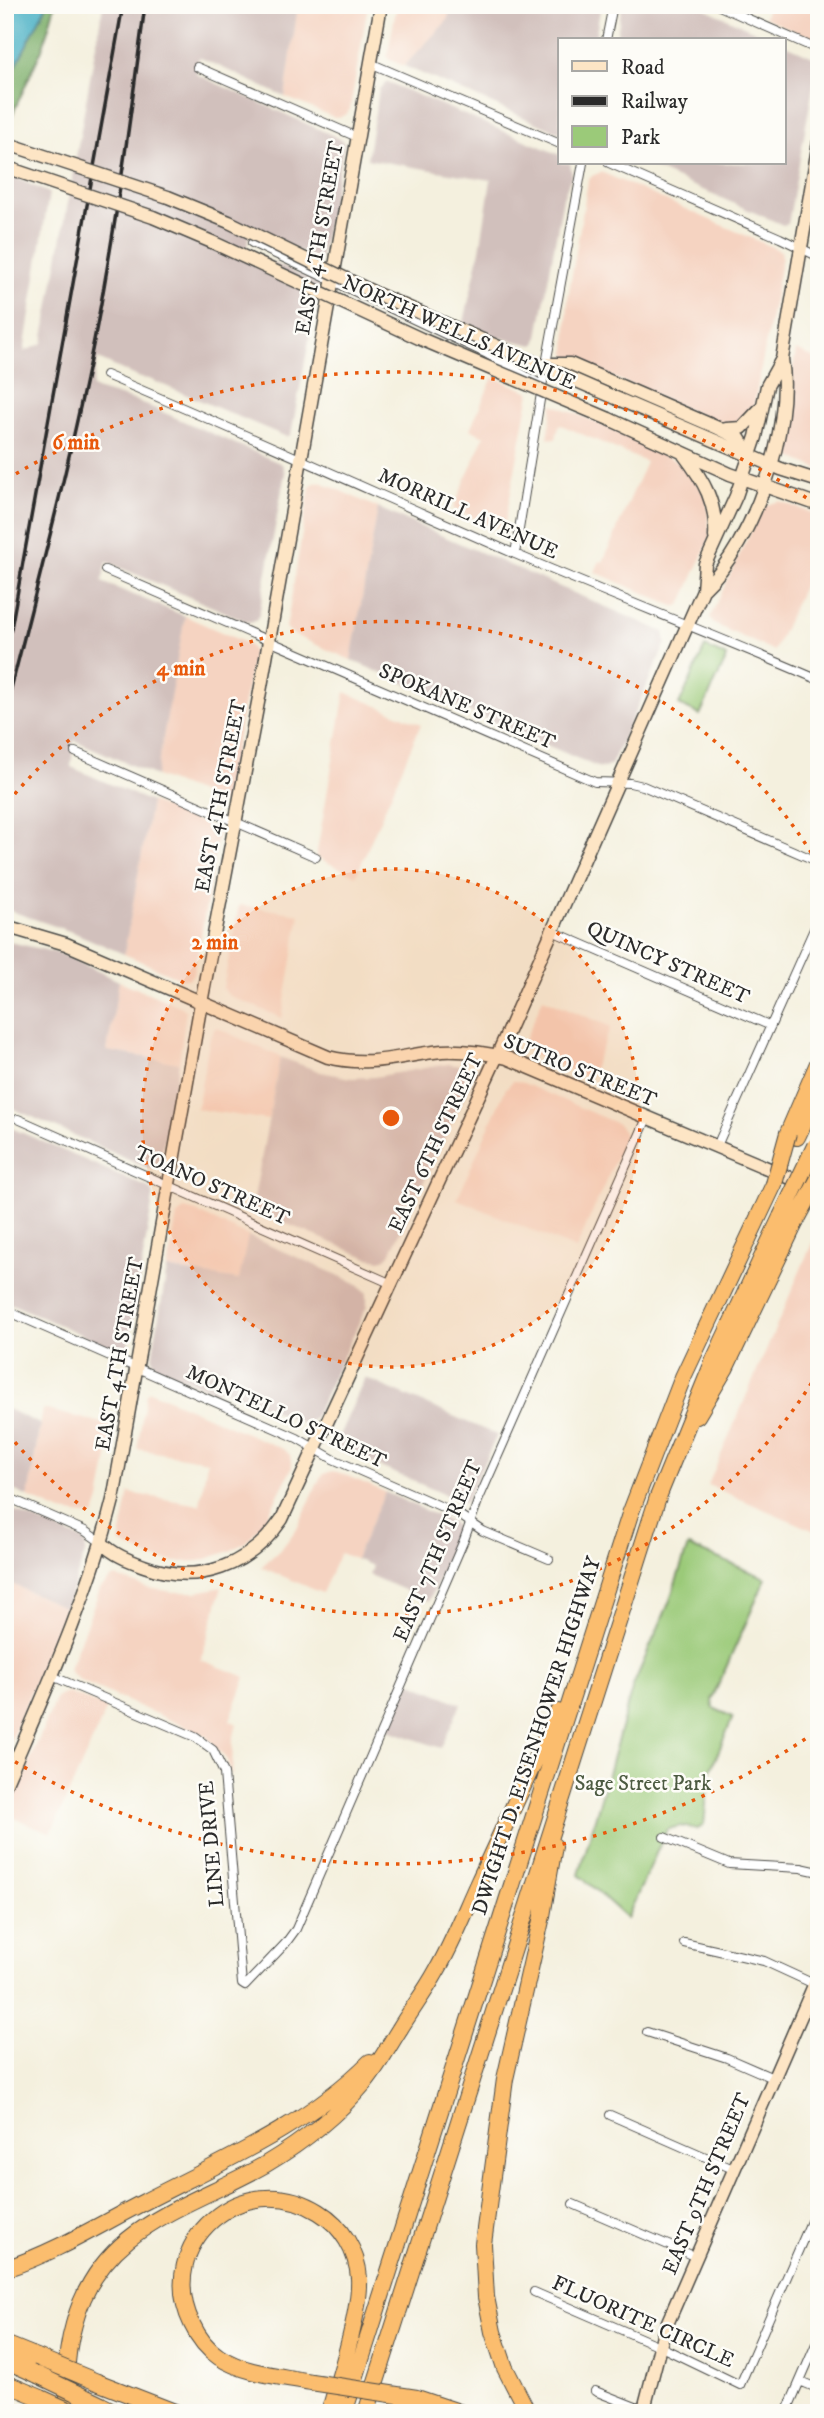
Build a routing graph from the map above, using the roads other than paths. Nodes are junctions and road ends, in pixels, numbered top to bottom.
1 (381, 5) edge
2 (613, 5) edge
3 (717, 5) edge
4 (606, 38) edge
5 (819, 50) edge
6 (370, 63) junction
7 (197, 67) dead end
8 (357, 137) junction
9 (819, 142) edge
10 (5, 143) edge
11 (558, 143) edge
12 (583, 164) edge
13 (611, 164) edge
14 (5, 167) edge
15 (252, 243) dead end
16 (801, 248) junction
17 (819, 257) edge
18 (333, 279) junction
19 (487, 354) junction
20 (782, 359) junction
21 (546, 364) junction
22 (106, 374) dead end
23 (542, 385) junction
24 (762, 402) junction
25 (718, 428) junction
26 (682, 452) junction
27 (750, 456) junction
28 (301, 458) junction
29 (772, 465) junction
30 (742, 478) junction
31 (819, 481) edge
32 (765, 487) junction
33 (819, 505) edge
34 (714, 544) junction
35 (515, 554) junction
36 (105, 570) dead end
37 (703, 590) junction
38 (688, 624) junction
39 (269, 641) junction
40 (819, 680) edge
41 (75, 752) dead end
42 (617, 783) junction
43 (236, 823) junction
44 (316, 857) dead end
45 (819, 862) edge
46 (819, 918) edge
47 (5, 926) edge
48 (552, 931) junction
49 (201, 1003) junction
50 (771, 1026) junction
51 (497, 1056) junction
52 (819, 1061) edge
53 (819, 1090) edge
54 (647, 1118) junction
55 (18, 1119) dead end
56 (792, 1135) junction
57 (817, 1142) edge
58 (716, 1148) junction
59 (819, 1178) edge
60 (170, 1188) junction
61 (819, 1190) edge
62 (788, 1220) junction
63 (392, 1284) junction
64 (5, 1310) edge
65 (136, 1369) junction
66 (315, 1449) junction
67 (5, 1496) edge
68 (470, 1522) junction
69 (102, 1543) junction
70 (550, 1559) dead end
71 (585, 1653) junction
72 (52, 1676) junction
73 (5, 1785) edge
74 (557, 1812) junction
75 (664, 1837) dead end
76 (819, 1872) edge
77 (684, 1943) dead end
78 (816, 1979) edge
79 (245, 1986) joint
80 (399, 2029) junction
81 (647, 2032) dead end
82 (774, 2078) junction
83 (610, 2115) dead end
84 (733, 2169) junction
85 (819, 2203) edge
86 (573, 2204) dead end
87 (696, 2257) junction
88 (5, 2269) edge
89 (534, 2292) dead end
90 (819, 2337) edge
91 (5, 2344) edge
92 (659, 2346) junction
93 (5, 2360) edge
94 (800, 2381) junction
95 (5, 2383) edge
96 (819, 2389) edge
97 (595, 2391) dead end
98 (643, 2412) edge
99 (73, 2413) edge
100 (117, 2413) edge
101 (177, 2413) edge
102 (329, 2413) edge
103 (344, 2413) edge
104 (366, 2413) edge
105 (462, 2413) edge
106 (528, 2413) edge
107 (786, 2413) edge

1 - 6 main road, EAST 4TH STREET
2 - 4 street
3 - 5 street
6 - 8 main road, EAST 4TH STREET
6 - 11 street
7 - 8 street
8 - 18 main road, EAST 4TH STREET
9 - 16 main road, EAST 6TH STREET
10 - 27 main road, NORTH WELLS AVENUE, bridge
12 - 21 street
13 - 16 street
14 - 26 main road, NORTH WELLS AVENUE, bridge
15 - 18 street
16 - 17 street
16 - 20 main road, EAST 6TH STREET
18 - 19 street
18 - 28 main road, EAST 4TH STREET
19 - 21 street
19 - 23 street
20 - 24 main road, EAST 6TH STREET
20 - 29 main road, EAST 6TH STREET
21 - 23 street
21 - 25 main road
22 - 28 street, MORRILL AVENUE
23 - 35 street
24 - 25 main road
24 - 27 main road, EAST 6TH STREET
25 - 27 main road
26 - 30 main road, NORTH WELLS AVENUE
26 - 34 main road
27 - 29 main road, NORTH WELLS AVENUE
27 - 30 main road, EAST 6TH STREET
28 - 35 street, MORRILL AVENUE
28 - 39 main road, EAST 4TH STREET
29 - 31 main road, NORTH WELLS AVENUE
29 - 32 main road, EAST 6TH STREET
30 - 32 main road, NORTH WELLS AVENUE
30 - 34 main road, EAST 6TH STREET
32 - 33 main road, NORTH WELLS AVENUE
32 - 37 main road, EAST 6TH STREET
34 - 37 main road, EAST 6TH STREET
35 - 38 street, MORRILL AVENUE
36 - 39 street, SPOKANE STREET
37 - 38 main road, EAST 6TH STREET
38 - 40 street, MORRILL AVENUE
38 - 42 main road, EAST 6TH STREET
39 - 42 street, SPOKANE STREET
39 - 43 main road, EAST 4TH STREET
41 - 43 street
42 - 45 street, SPOKANE STREET
42 - 48 main road, EAST 6TH STREET
43 - 44 street
43 - 49 main road, EAST 4TH STREET
46 - 50 street
47 - 49 main road, SUTRO STREET
48 - 50 street, QUINCY STREET
48 - 51 main road, EAST 6TH STREET
49 - 51 main road, SUTRO STREET
49 - 60 main road, EAST 4TH STREET
50 - 58 street
51 - 54 main road, SUTRO STREET
51 - 63 main road, EAST 6TH STREET
52 - 56 highway
53 - 56 highway, DWIGHT D. EISENHOWER HIGHWAY
54 - 58 main road, SUTRO STREET
54 - 68 street, EAST 7TH STREET
55 - 60 street, TOANO STREET
56 - 71 highway, DWIGHT D. EISENHOWER HIGHWAY, bridge
57 - 62 highway, DWIGHT D. EISENHOWER HIGHWAY, bridge
58 - 61 main road, SUTRO STREET
59 - 62 highway, bridge
60 - 63 street, TOANO STREET
60 - 65 main road, EAST 4TH STREET
62 - 74 highway, DWIGHT D. EISENHOWER HIGHWAY
63 - 66 main road, EAST 6TH STREET
64 - 65 street, MONTELLO STREET
65 - 66 street, MONTELLO STREET
65 - 69 main road, EAST 4TH STREET
66 - 68 street, MONTELLO STREET
66 - 69 main road, EAST 6TH STREET
67 - 69 street
68 - 70 street, MONTELLO STREET
68 - 79 street, EAST 7TH STREET
69 - 72 main road, EAST 4TH STREET
71 - 80 highway
71 - 103 highway, DWIGHT D. EISENHOWER HIGHWAY
72 - 73 main road, EAST 4TH STREET
72 - 79 street, LINE DRIVE
74 - 104 highway, DWIGHT D. EISENHOWER HIGHWAY
74 - 106 highway
75 - 76 street
77 - 78 street
78 - 82 main road, EAST 9TH STREET
80 - 88 highway
80 - 99 highway
81 - 82 street
82 - 84 main road, EAST 9TH STREET
83 - 84 street
84 - 87 main road, EAST 9TH STREET
85 - 92 street, FLUORITE CIRCLE
86 - 87 street
87 - 92 main road, EAST 9TH STREET
89 - 92 street, FLUORITE CIRCLE
90 - 94 street
91 - 101 highway, bridge
92 - 98 main road, EAST 9TH STREET
93 - 100 highway, bridge
94 - 96 street
94 - 107 street
95 - 99 highway, bridge
97 - 98 street
102 - 105 highway, bridge

